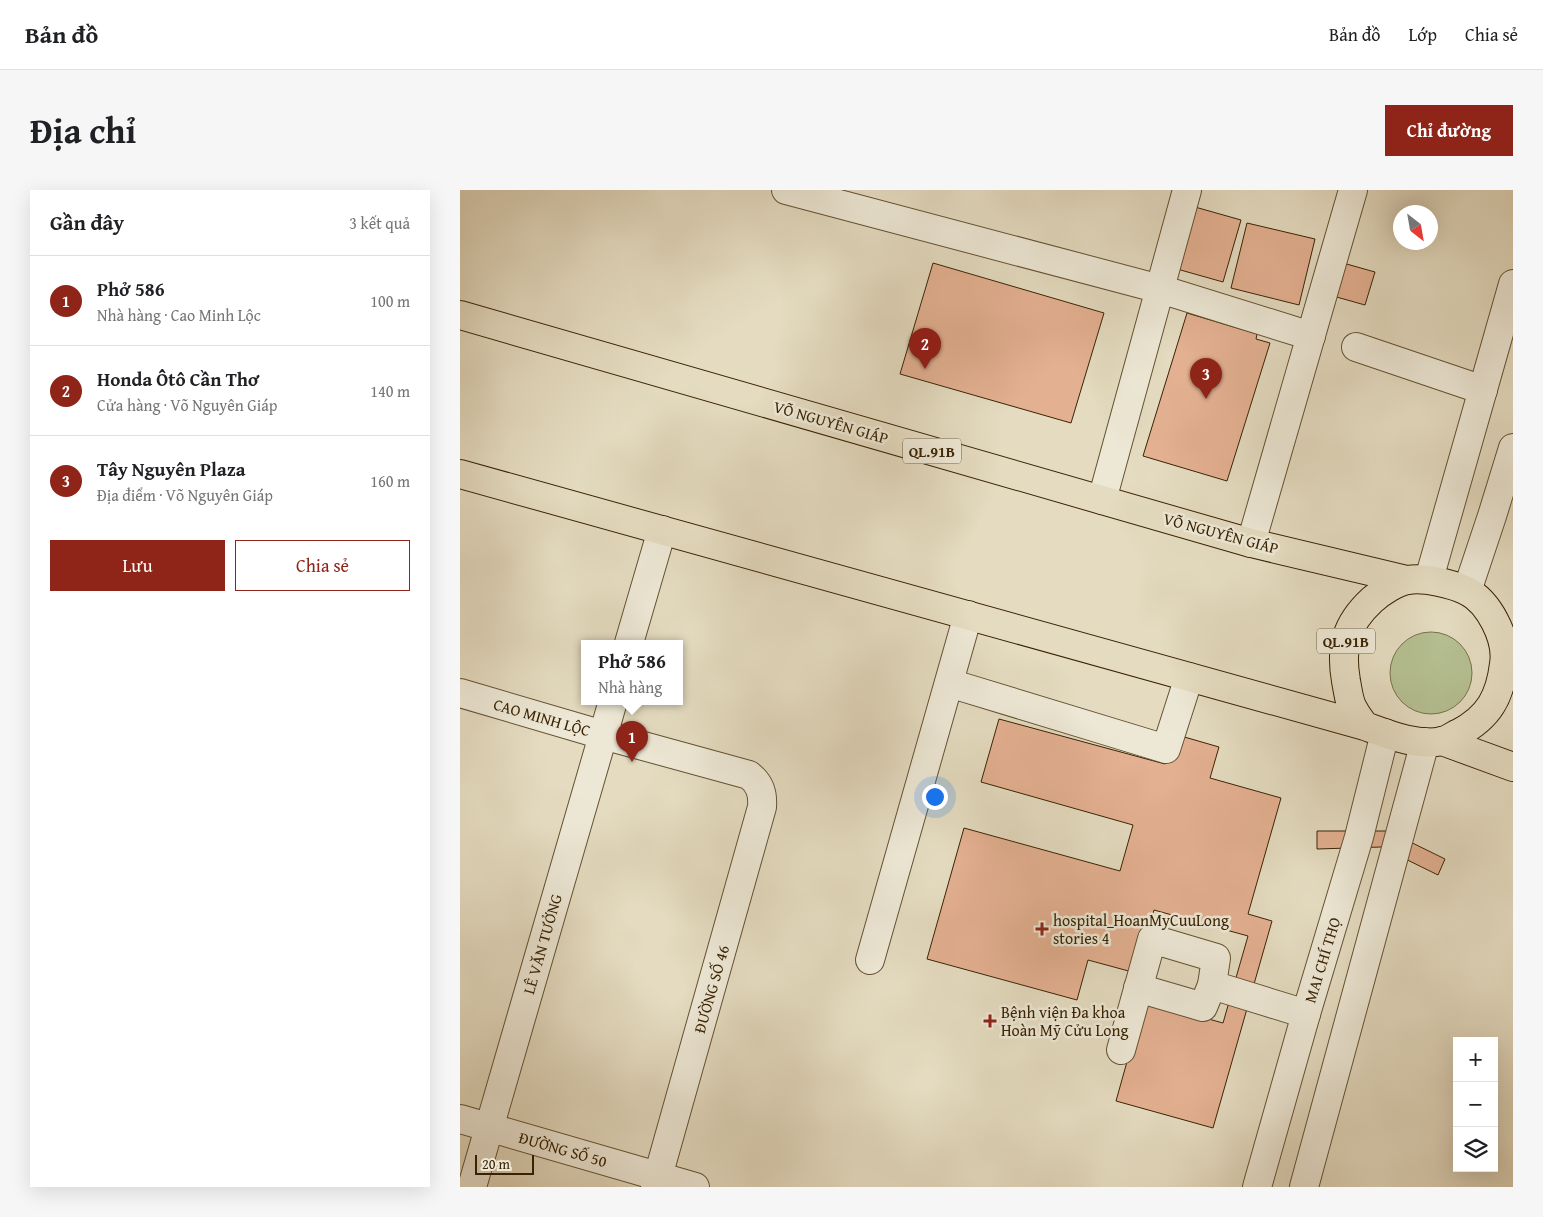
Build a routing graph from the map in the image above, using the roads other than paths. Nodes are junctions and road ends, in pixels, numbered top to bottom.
1 (786, 190) edge
2 (1186, 190) edge
3 (1353, 190) edge
4 (1513, 284) edge
5 (1160, 290) junction
6 (460, 315) edge
7 (1311, 336) junction
8 (1356, 348) dead end
9 (1483, 390) junction
10 (1513, 448) edge
11 (460, 474) edge
12 (1102, 500) junction
13 (662, 530) junction
14 (1251, 543) junction
15 (1418, 579) junction
16 (1476, 598) junction
17 (1513, 614) edge
18 (968, 615) junction
19 (631, 640) edge
20 (1189, 677) junction
21 (949, 683) junction
22 (460, 693) edge
23 (612, 705) edge
24 (1375, 730) junction
25 (603, 735) junction
26 (1434, 742) junction
27 (1513, 767) edge
28 (762, 790) joint
29 (870, 960) dead end
30 (1212, 985) junction
31 (1138, 988) junction
32 (1306, 1014) junction
33 (1120, 1050) dead end
34 (460, 1119) edge
35 (489, 1127) junction
36 (656, 1182) edge
37 (472, 1187) edge
38 (695, 1187) edge
39 (1257, 1187) edge
40 (1304, 1187) edge

1 - 5 street
2 - 5 street
3 - 7 street
4 - 9 street
5 - 7 street
5 - 12 street
6 - 12 highway, VÕ NGUYÊN GIÁP / QL.91B
7 - 14 street
8 - 9 street
9 - 15 street
10 - 16 street
11 - 13 highway
12 - 14 highway, VÕ NGUYÊN GIÁP / QL.91B
13 - 18 highway
13 - 19 street
14 - 15 highway, VÕ NGUYÊN GIÁP / QL.91B
15 - 16 highway, QL.91B
15 - 24 highway, QL.91B
16 - 17 highway, QL.91B
16 - 26 highway
18 - 20 highway
18 - 21 street
20 - 21 street
20 - 24 highway
21 - 29 street
22 - 25 street, CAO MINH LỘC
23 - 25 street, LÊ VĂN TƯỞNG
24 - 26 highway
24 - 32 street, MAI CHÍ THỌ
25 - 28 street, CAO MINH LỘC
25 - 35 street, LÊ VĂN TƯỞNG
26 - 27 highway
26 - 40 street
28 - 36 street, ĐƯỜNG SỐ 46
30 - 31 street
30 - 31 street
30 - 32 street
31 - 33 street
32 - 39 street, MAI CHÍ THỌ
34 - 35 street, ĐƯỜNG SỐ 50
35 - 36 street, ĐƯỜNG SỐ 50
35 - 37 street, LÊ VĂN TƯỞNG
36 - 38 street, ĐƯỜNG SỐ 50

